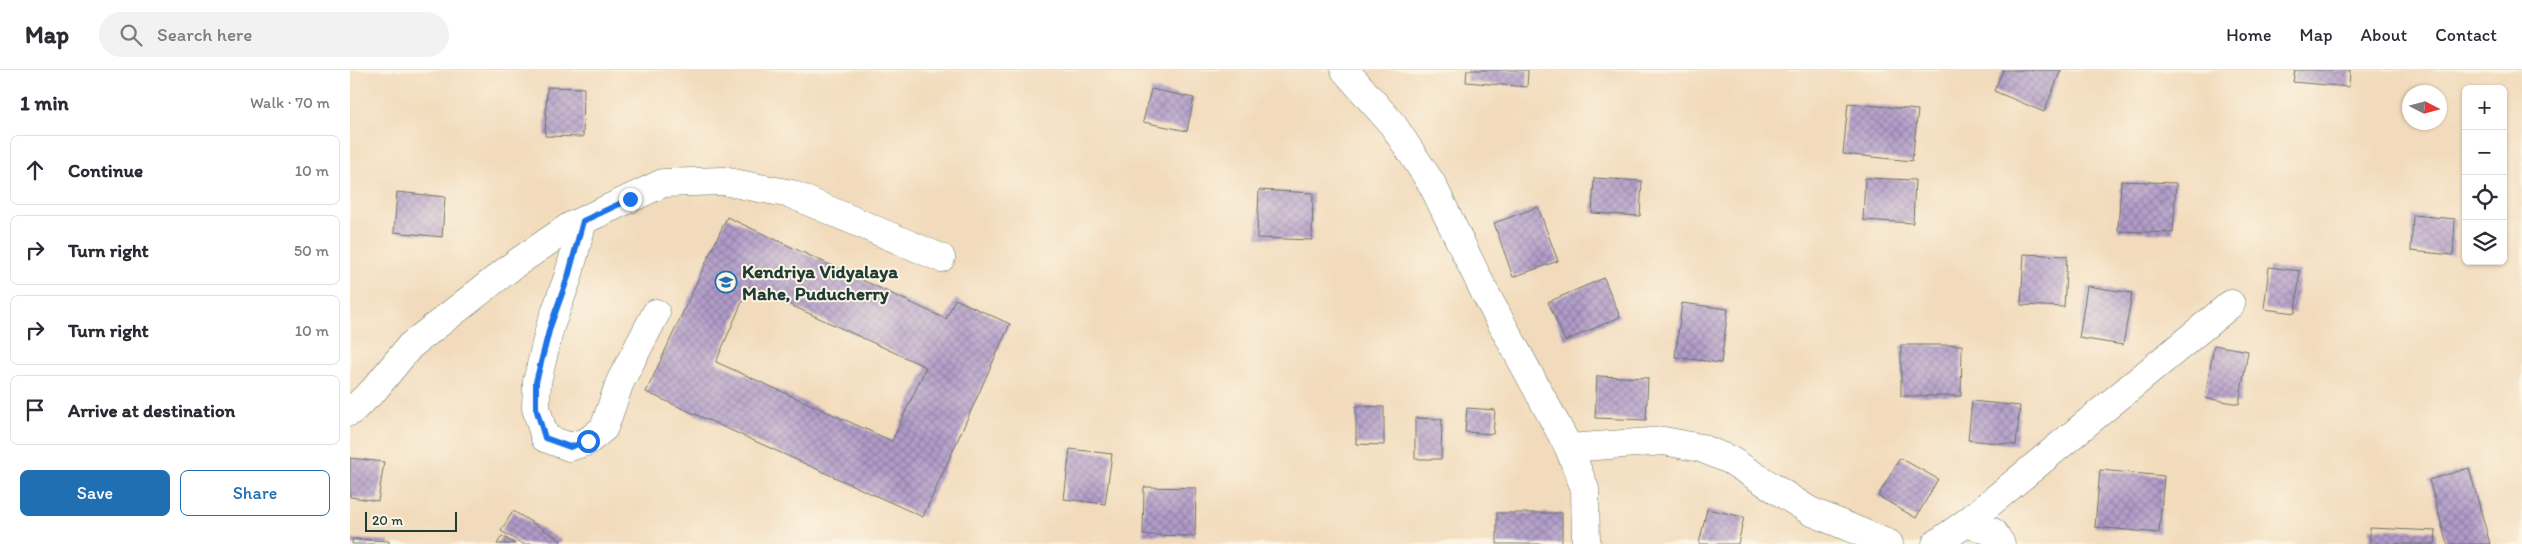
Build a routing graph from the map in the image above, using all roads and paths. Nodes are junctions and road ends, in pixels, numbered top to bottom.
1 (1345, 70) edge
2 (583, 221) junction
3 (942, 258) dead end
4 (2231, 304) dead end
5 (656, 312) dead end
6 (350, 412) edge
7 (1569, 448) junction
8 (1966, 523) junction
9 (1586, 544) edge
10 (1889, 544) edge
11 (1936, 544) edge
12 (2001, 544) edge

1 - 7 street
2 - 3 street
2 - 5 street
2 - 6 street
4 - 8 street
7 - 9 street
7 - 10 street
8 - 11 street
8 - 12 street

